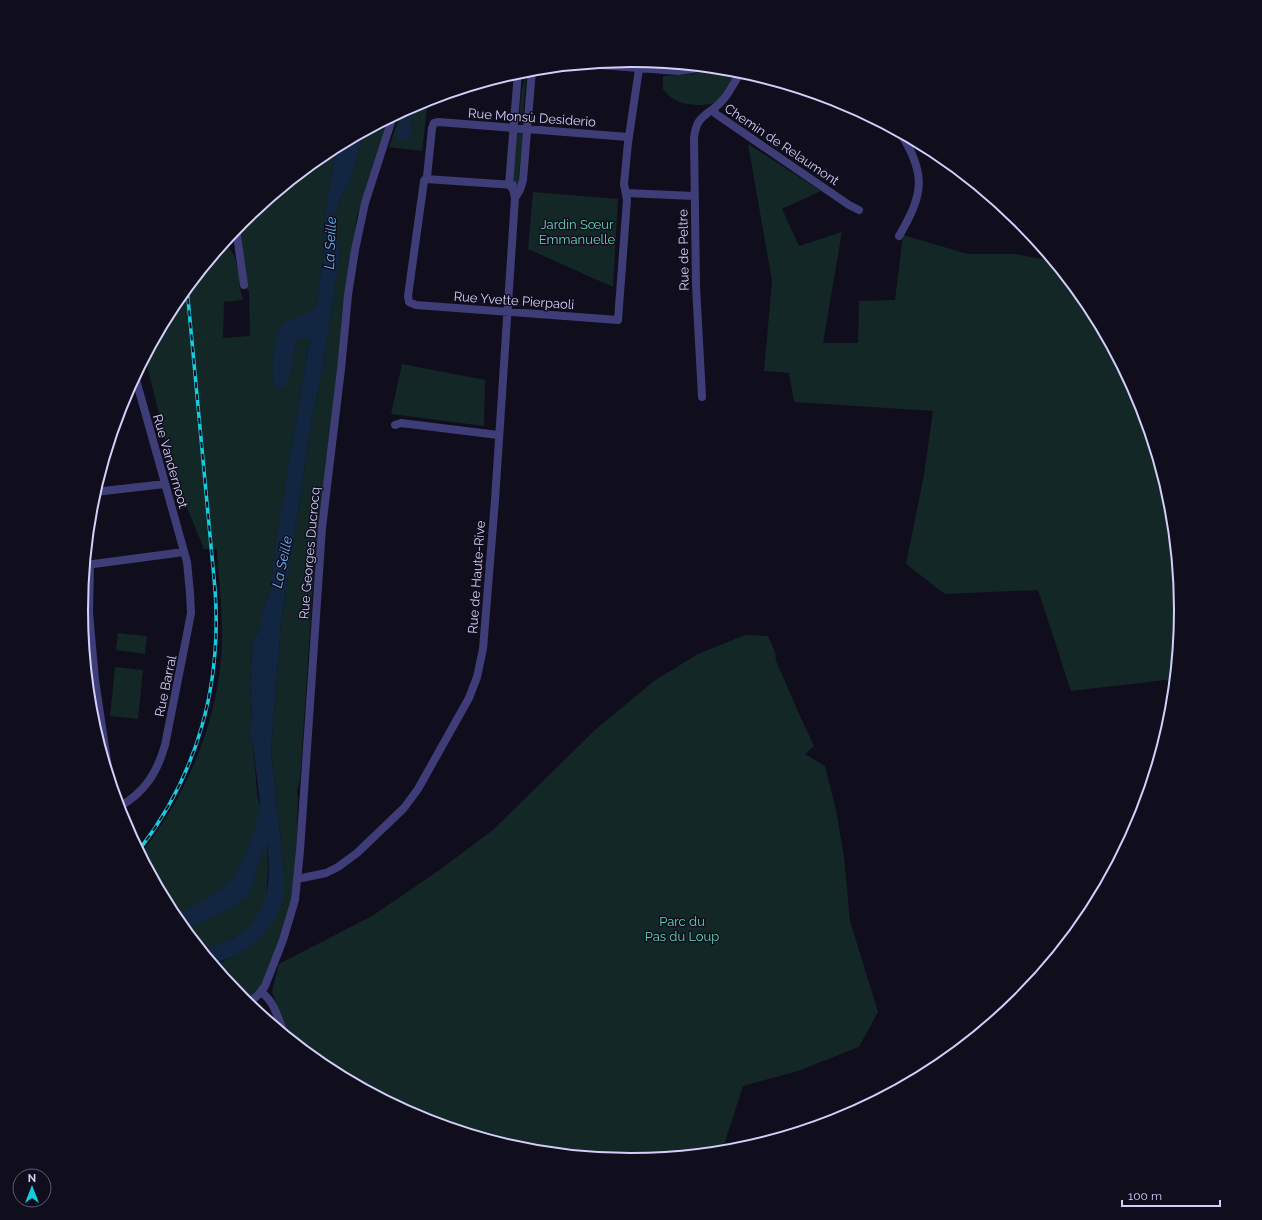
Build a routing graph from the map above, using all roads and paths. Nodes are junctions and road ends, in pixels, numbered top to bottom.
1 (627, 67) edge
2 (639, 68) junction
3 (688, 70) edge
4 (531, 76) edge
5 (737, 77) edge
6 (518, 79) edge
7 (713, 109) junction
8 (391, 123) edge
9 (514, 128) junction
10 (527, 129) junction
11 (628, 137) junction
12 (907, 143) edge
13 (426, 179) junction
14 (509, 185) junction
15 (521, 186) junction
16 (626, 193) junction
17 (694, 196) junction
18 (514, 198) junction
19 (859, 210) dead end
20 (899, 236) dead end
21 (237, 237) edge
22 (244, 285) dead end
23 (506, 311) junction
24 (137, 384) edge
25 (702, 397) dead end
26 (395, 425) dead end
27 (498, 435) junction
28 (166, 484) junction
29 (101, 491) edge
30 (184, 552) junction
31 (90, 564) edge
32 (89, 591) edge
33 (104, 738) edge
34 (124, 804) edge
35 (298, 878) junction
36 (261, 992) junction
37 (253, 999) edge
38 (280, 1024) edge

1 - 2 street
2 - 3 street
2 - 11 street
4 - 10 street, Rue de Haute-Rive
5 - 7 street, Chemin de Relaumont
6 - 9 street, Rue de Haute-Rive
7 - 17 street, Rue de Peltre
7 - 19 street, Chemin de Relaumont
8 - 35 street, Rue Georges Ducrocq
9 - 10 street, Rue Monsù Desiderio
9 - 13 street, Rue Monsù Desiderio
9 - 14 street, Rue de Haute-Rive
10 - 11 street, Rue Monsù Desiderio
10 - 15 street, Rue de Haute-Rive
11 - 16 street
12 - 20 street
13 - 14 street
13 - 23 street, Rue Yvette Pierpaoli
14 - 15 street
14 - 18 street, Rue de Haute-Rive
15 - 18 street, Rue de Haute-Rive
16 - 17 street
16 - 23 street, Rue Yvette Pierpaoli
17 - 25 street, Rue de Peltre
18 - 23 street, Rue de Haute-Rive
21 - 22 street
23 - 27 street, Rue de Haute-Rive
24 - 28 street, Rue Vandernoot
26 - 27 street
27 - 35 street, Rue de Haute-Rive
28 - 29 street
28 - 30 street, Rue Vandernoot
30 - 31 street
30 - 34 street, Rue Barral
32 - 33 street
35 - 36 street, Rue Georges Ducrocq
36 - 37 street
36 - 38 street

